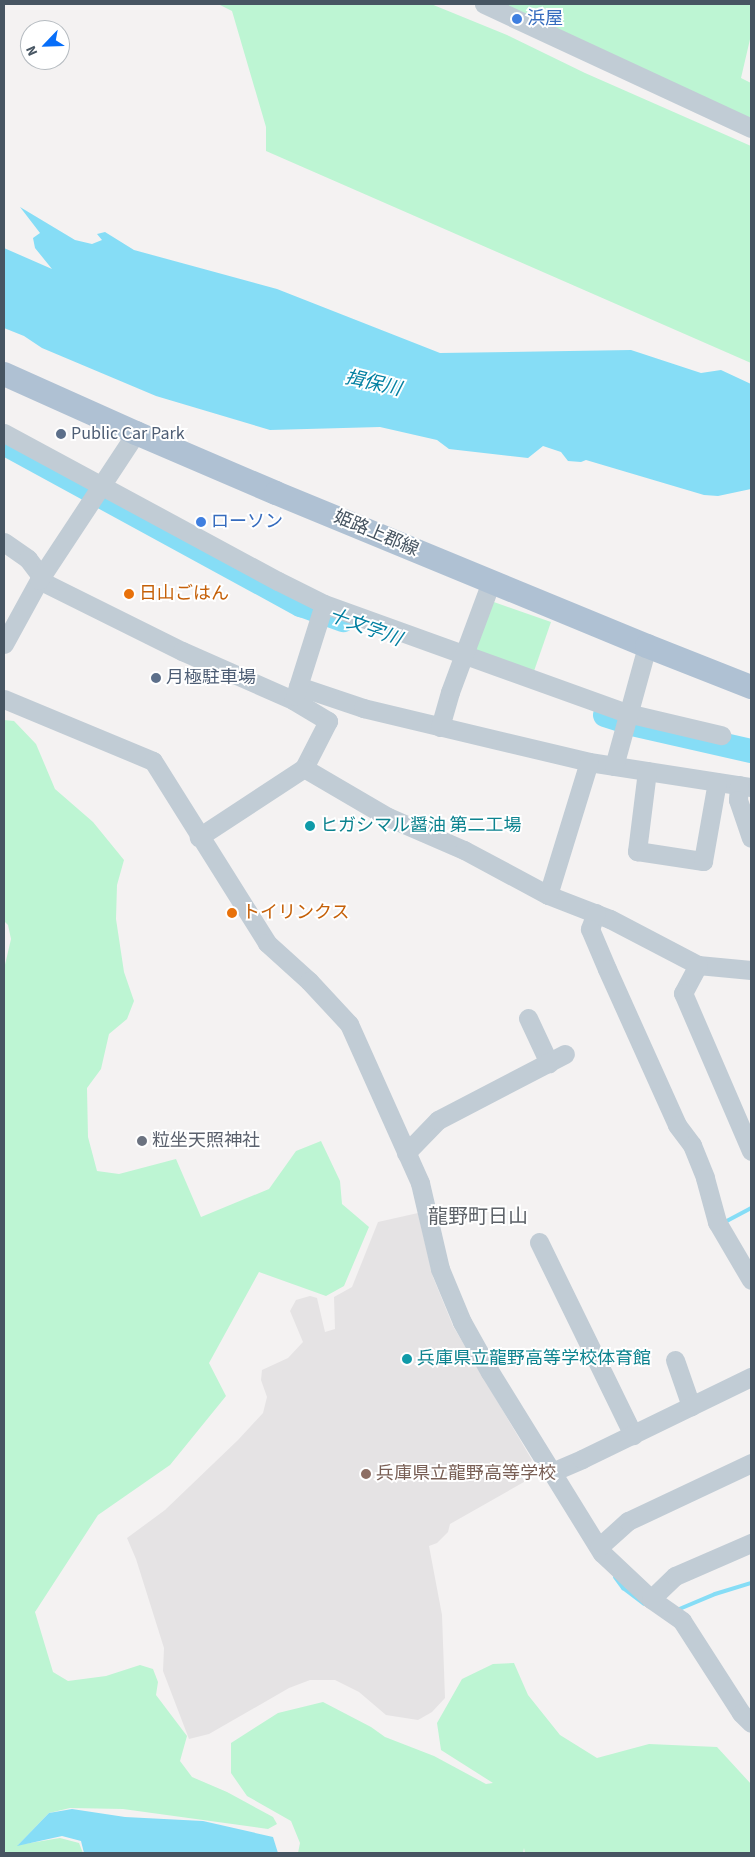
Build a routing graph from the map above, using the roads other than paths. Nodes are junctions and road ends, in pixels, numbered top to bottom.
1 (484, 4) edge
2 (751, 128) edge
3 (4, 374) edge
4 (4, 433) edge
5 (136, 433) junction
6 (95, 492) junction
7 (4, 542) edge
8 (40, 578) junction
9 (491, 582) junction
10 (324, 604) junction
11 (4, 644) edge
12 (647, 646) junction
13 (462, 664) junction
14 (751, 687) edge
15 (296, 693) junction
16 (4, 699) edge
17 (625, 720) junction
18 (440, 727) junction
19 (721, 735) dead end
20 (589, 762) junction
21 (614, 766) junction
22 (304, 768) junction
23 (647, 771) junction
24 (717, 782) junction
25 (745, 786) edge
26 (199, 837) junction
27 (751, 838) edge
28 (548, 895) junction
29 (596, 913) junction
30 (698, 965) junction
31 (751, 970) edge
32 (528, 1018) dead end
33 (565, 1054) dead end
34 (549, 1063) junction
35 (751, 1151) edge
36 (406, 1152) junction
37 (539, 1242) dead end
38 (751, 1280) edge
39 (675, 1360) dead end
40 (751, 1377) edge
41 (691, 1406) junction
42 (633, 1435) junction
43 (751, 1464) edge
44 (552, 1472) junction
45 (751, 1543) edge
46 (598, 1547) junction
47 (651, 1599) junction
48 (751, 1723) edge

1 - 2 street
3 - 5 main road, 姫路上郡線
4 - 6 street
5 - 6 street
5 - 9 main road, 姫路上郡線
6 - 8 street
6 - 10 street
7 - 8 street
8 - 11 street
8 - 15 street
9 - 12 main road, 姫路上郡線
9 - 13 street
10 - 13 street
10 - 15 street
12 - 14 main road, 姫路上郡線
12 - 17 street
13 - 17 street
13 - 18 street
15 - 18 street
15 - 22 street
16 - 26 street
17 - 19 street
17 - 21 street
18 - 20 street
20 - 21 street
20 - 28 street
21 - 23 street
22 - 26 street
22 - 28 street
23 - 24 street
23 - 24 street
24 - 25 street
25 - 27 street
26 - 36 street
28 - 29 street
29 - 30 street
29 - 38 street
30 - 31 street
30 - 35 street
32 - 34 street
33 - 34 street
34 - 36 street
36 - 44 street
37 - 42 street
39 - 41 street
40 - 41 street
41 - 42 street
42 - 44 street
43 - 46 street
44 - 46 street
45 - 47 street
46 - 47 street
47 - 48 street

